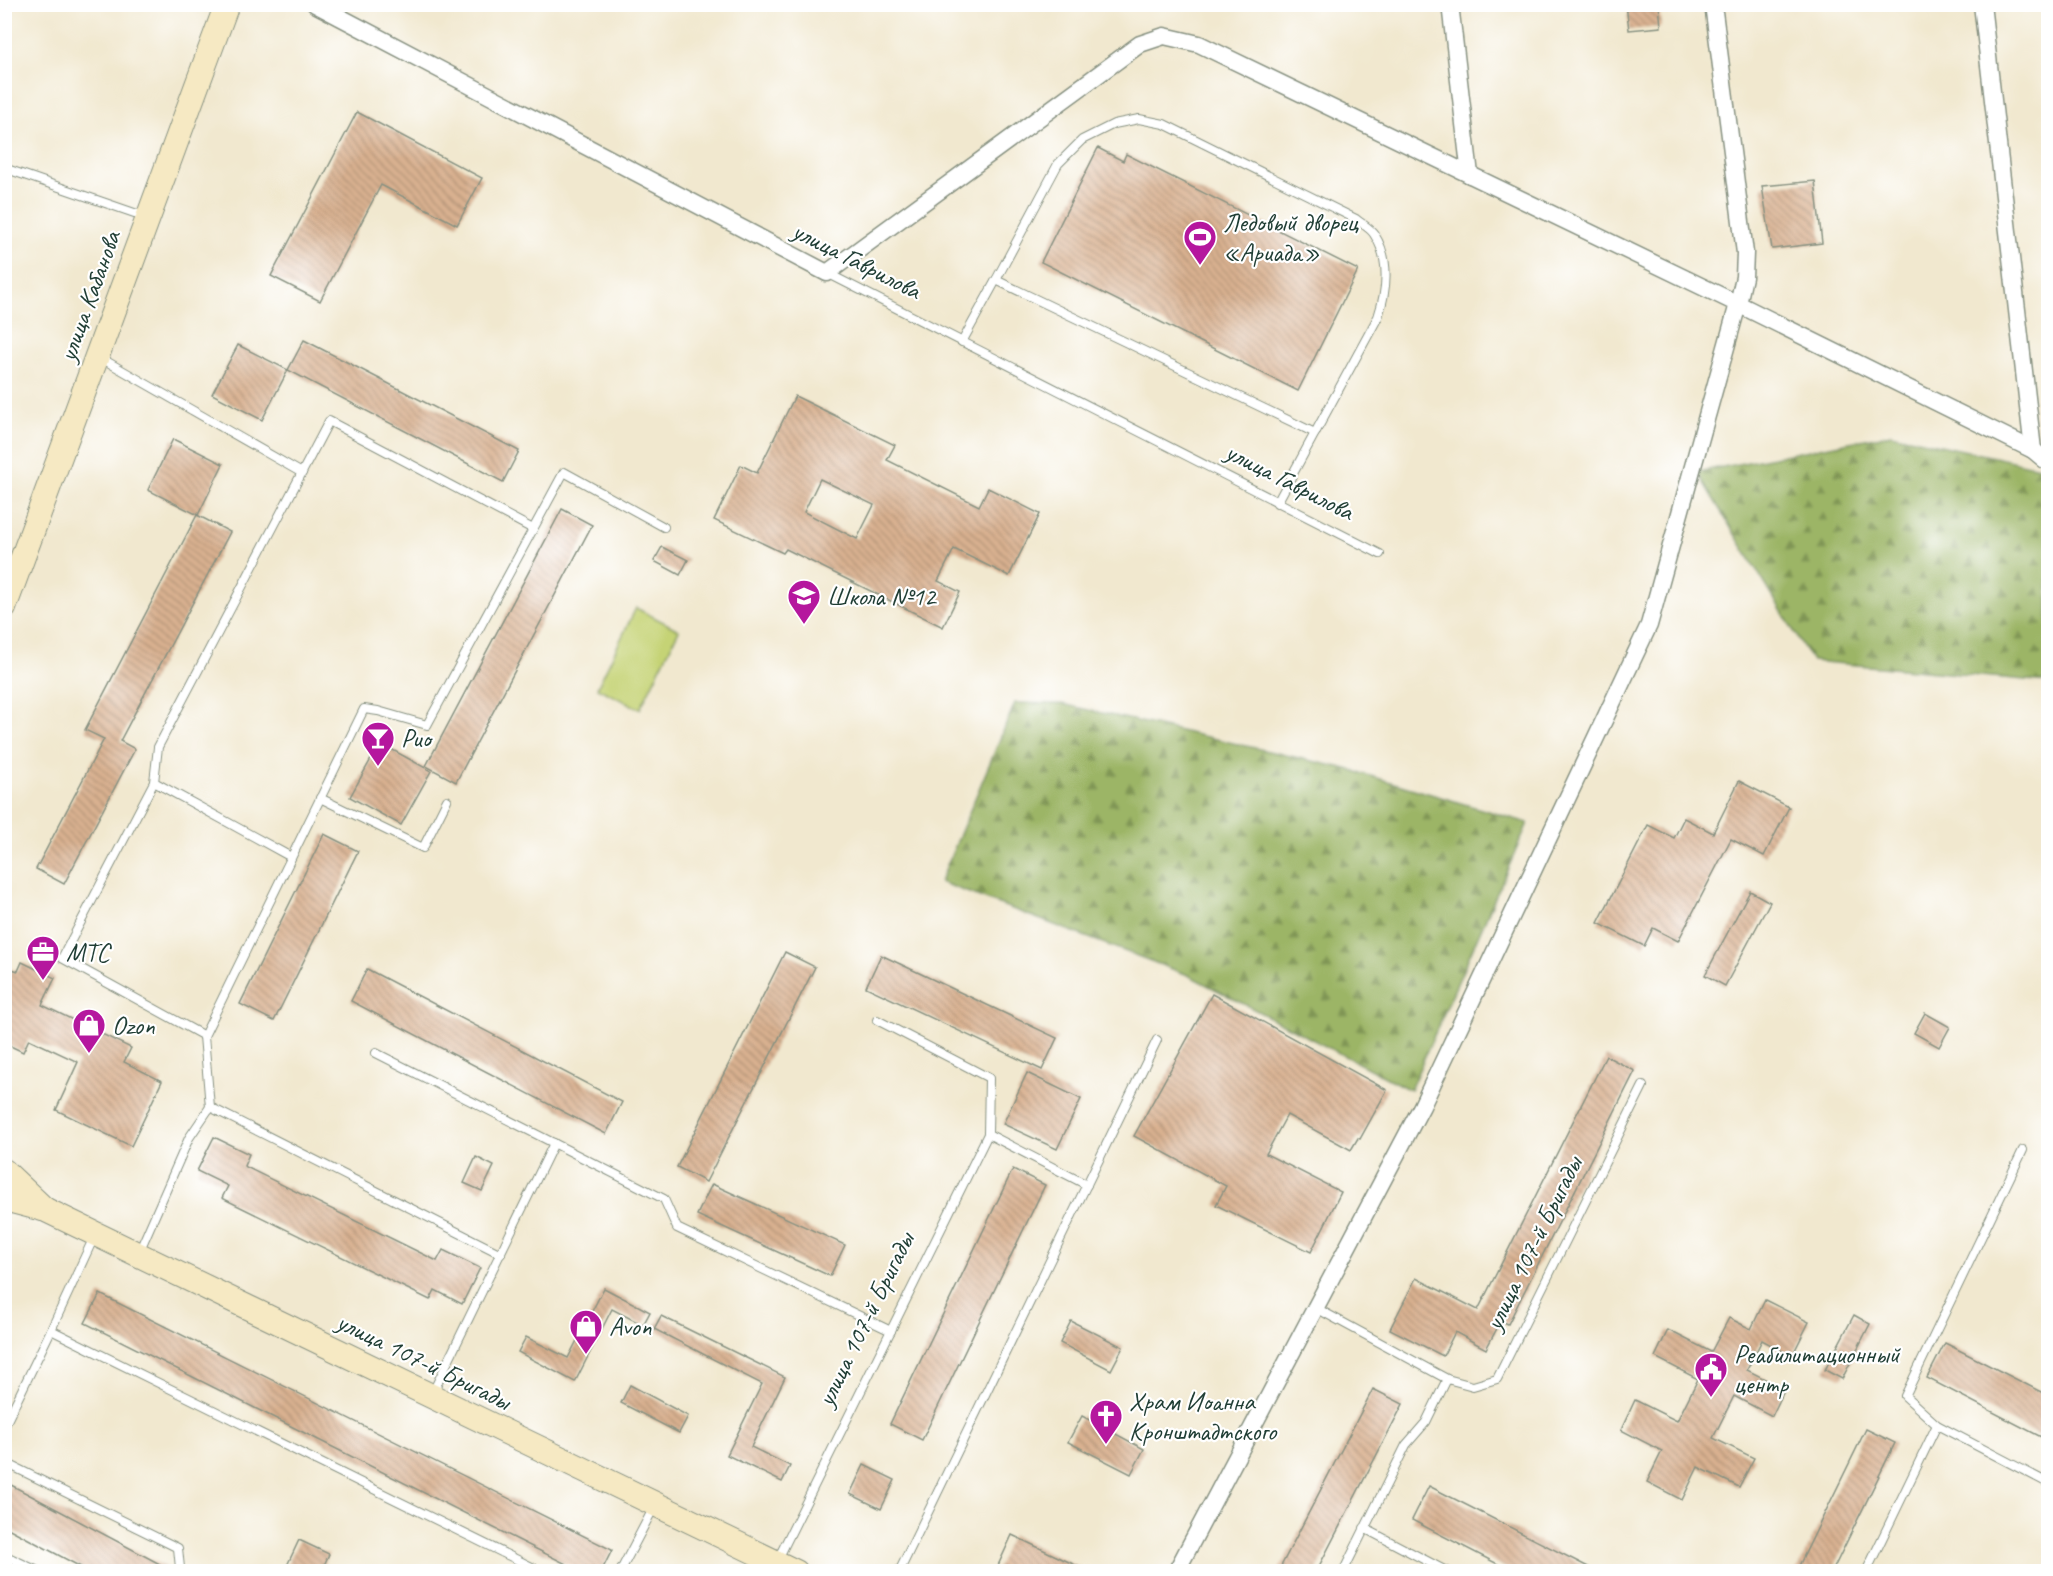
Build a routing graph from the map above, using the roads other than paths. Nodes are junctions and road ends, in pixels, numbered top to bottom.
1 (227, 4) edge
2 (315, 4) edge
3 (1450, 4) edge
4 (1713, 4) edge
5 (1982, 4) edge
6 (4, 168) edge
7 (1470, 175) junction
8 (148, 218) junction
9 (827, 273) junction
10 (996, 280) junction
11 (1738, 304) junction
12 (962, 342) junction
13 (97, 357) junction
14 (1315, 433) junction
15 (2033, 450) junction
16 (2049, 460) edge
17 (302, 473) junction
18 (1277, 502) junction
19 (664, 527) dead end
20 (533, 529) junction
21 (1380, 555) dead end
22 (4, 608) edge
23 (153, 783) junction
24 (320, 798) junction
25 (447, 800) dead end
26 (291, 857) junction
27 (877, 1020) dead end
28 (204, 1036) junction
29 (1157, 1040) dead end
30 (376, 1053) dead end
31 (1643, 1086) dead end
32 (210, 1107) junction
33 (988, 1134) junction
34 (554, 1143) junction
35 (2023, 1150) dead end
36 (4, 1171) edge
37 (1087, 1185) junction
38 (4, 1199) edge
39 (46, 1210) junction
40 (96, 1234) junction
41 (501, 1254) junction
42 (138, 1255) junction
43 (1316, 1308) junction
44 (51, 1330) junction
45 (891, 1331) junction
46 (1447, 1379) junction
47 (431, 1396) junction
48 (1937, 1425) junction
49 (4, 1427) edge
50 (4, 1462) edge
51 (2049, 1483) edge
52 (656, 1503) junction
53 (1364, 1528) junction
54 (4, 1555) edge
55 (782, 1568) edge
56 (40, 1572) edge
57 (179, 1572) edge
58 (542, 1572) edge
59 (620, 1572) edge
60 (899, 1572) edge
61 (1176, 1572) edge
62 (1343, 1572) edge
63 (1448, 1572) edge
64 (1866, 1572) edge

1 - 8 main road, улица Кабанова
2 - 9 street, улица Гаврилова
3 - 7 street
4 - 11 street
5 - 15 street
6 - 8 lane
7 - 9 street
7 - 11 street
8 - 13 main road, улица Кабанова
9 - 12 lane, улица Гаврилова
10 - 12 lane
10 - 14 lane
10 - 14 lane
11 - 15 street
11 - 43 street
12 - 18 lane, улица Гаврилова
13 - 17 lane
13 - 22 main road, улица Кабанова
14 - 18 lane
15 - 16 street
17 - 20 lane
17 - 23 lane
18 - 21 lane, улица Гаврилова
19 - 20 lane
20 - 24 lane
23 - 26 lane
23 - 28 lane
24 - 25 lane
24 - 26 lane
26 - 28 lane
27 - 33 lane, улица 107-й Бригады
28 - 32 lane
29 - 37 lane
30 - 34 lane
31 - 46 lane, улица 107-й Бригады
32 - 41 lane
32 - 42 lane
33 - 37 lane
33 - 45 lane, улица 107-й Бригады
34 - 41 lane
34 - 45 lane
35 - 48 lane
36 - 39 main road
37 - 60 lane
38 - 39 main road
39 - 40 main road, улица 107-й Бригады
40 - 42 main road, улица 107-й Бригады
40 - 44 lane
41 - 47 lane
42 - 47 main road, улица 107-й Бригады
43 - 46 lane, улица 107-й Бригады
43 - 61 street
44 - 49 lane
44 - 58 lane
45 - 55 lane, улица 107-й Бригады
46 - 53 lane
47 - 52 main road, улица 107-й Бригады
48 - 51 lane
48 - 64 lane
50 - 57 lane
52 - 55 main road, улица 107-й Бригады
52 - 59 lane
53 - 62 lane
53 - 63 lane
54 - 56 lane

